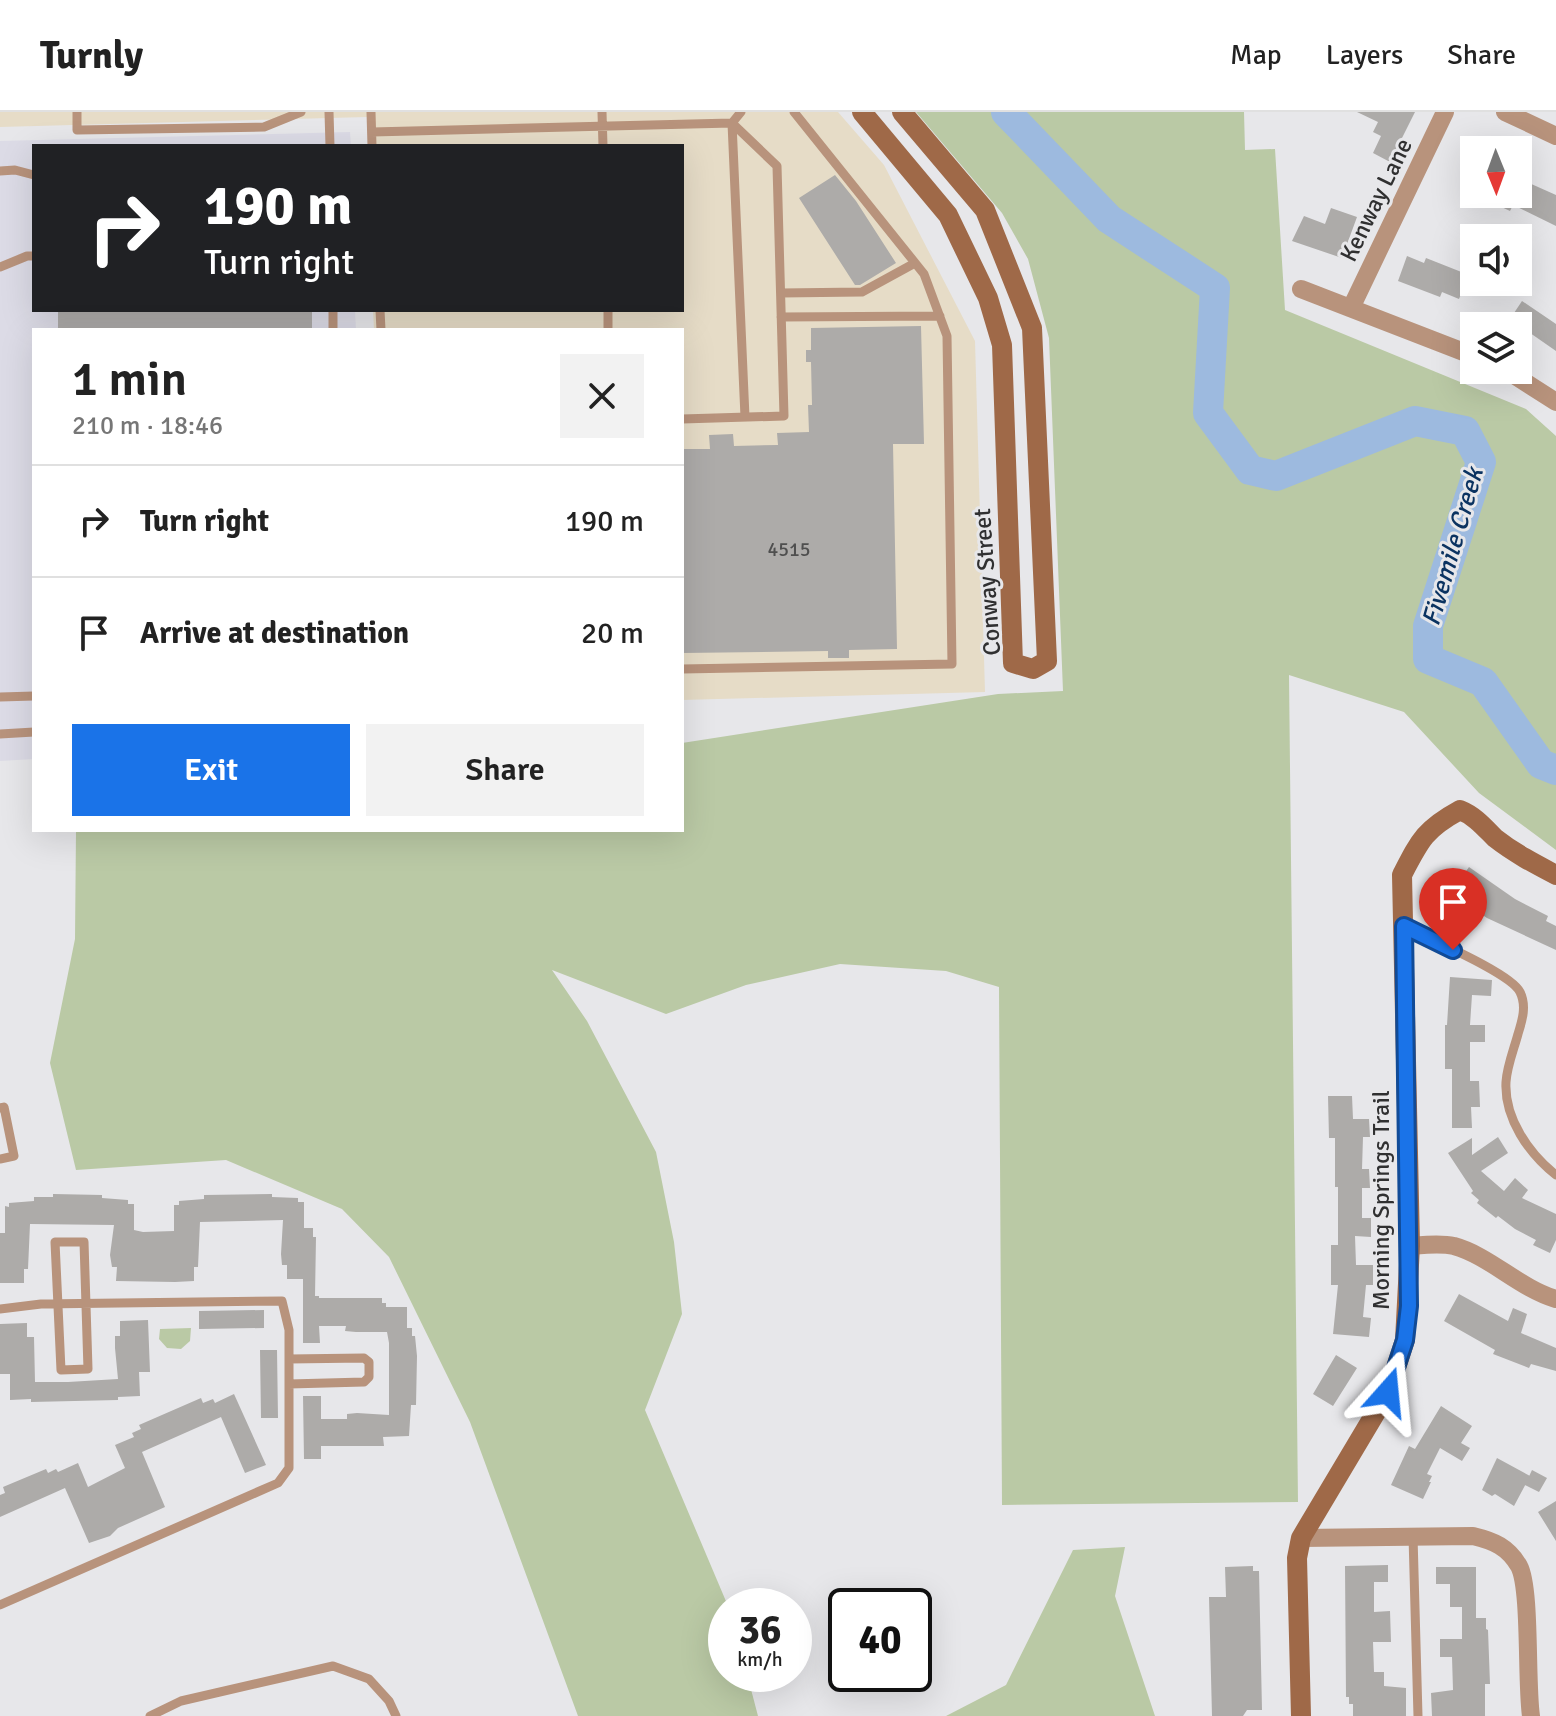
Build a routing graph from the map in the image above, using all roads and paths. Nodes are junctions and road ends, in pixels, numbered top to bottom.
1 (77, 112) edge
2 (301, 112) edge
3 (329, 112) edge
4 (371, 112) edge
5 (602, 112) edge
6 (741, 112) edge
7 (794, 112) edge
8 (862, 112) edge
9 (902, 112) edge
10 (1445, 112) edge
11 (1505, 112) edge
12 (732, 123) junction
13 (603, 125) junction
14 (372, 132) junction
15 (1556, 136) edge
16 (330, 144) edge
17 (372, 144) edge
18 (603, 144) edge
19 (0, 171) edge
20 (32, 174) edge
21 (32, 256) dead end
22 (915, 263) junction
23 (0, 267) edge
24 (1301, 289) dead end
25 (781, 293) junction
26 (1351, 308) junction
27 (940, 316) junction
28 (781, 317) junction
29 (1460, 351) edge
30 (1528, 384) edge
31 (1556, 402) edge
32 (745, 417) junction
33 (684, 419) edge
34 (684, 669) edge
35 (32, 696) edge
36 (0, 697) edge
37 (32, 732) edge
38 (0, 734) edge
39 (1556, 875) edge
40 (1404, 926) junction
41 (0, 1108) edge
42 (0, 1159) edge
43 (1556, 1175) edge
44 (1410, 1246) junction
45 (1556, 1299) edge
46 (58, 1304) junction
47 (85, 1304) junction
48 (0, 1309) edge
49 (289, 1359) junction
50 (289, 1384) junction
51 (1413, 1536) junction
52 (1301, 1538) junction
53 (0, 1605) edge
54 (150, 1716) edge
55 (396, 1716) edge
56 (1301, 1716) edge
57 (1418, 1716) edge
58 (1531, 1716) edge

1 - 2 lane
3 - 16 lane
4 - 14 lane
5 - 13 lane
6 - 12 lane
7 - 22 lane
8 - 9 street, Conway Street
10 - 26 street, Kenway Lane
11 - 15 street
12 - 13 lane
12 - 25 lane
12 - 32 lane
13 - 14 lane
13 - 18 lane
14 - 17 lane
19 - 20 lane
21 - 23 lane
22 - 25 lane
22 - 27 lane
24 - 26 street
25 - 28 lane
26 - 29 street
27 - 28 lane
27 - 34 lane
28 - 32 lane
30 - 31 street
32 - 33 lane
35 - 36 lane
37 - 38 lane
39 - 40 street, Morning Springs Trail
40 - 43 lane
40 - 44 street, Morning Springs Trail
41 - 42 lane
44 - 45 street
44 - 52 street, Morning Springs Trail
46 - 47 lane
46 - 47 lane
46 - 47 lane
46 - 48 lane
47 - 49 lane
49 - 50 lane
49 - 50 lane
50 - 53 lane
51 - 52 street
51 - 57 lane
51 - 58 street
52 - 56 street, Morning Springs Trail
54 - 55 lane

